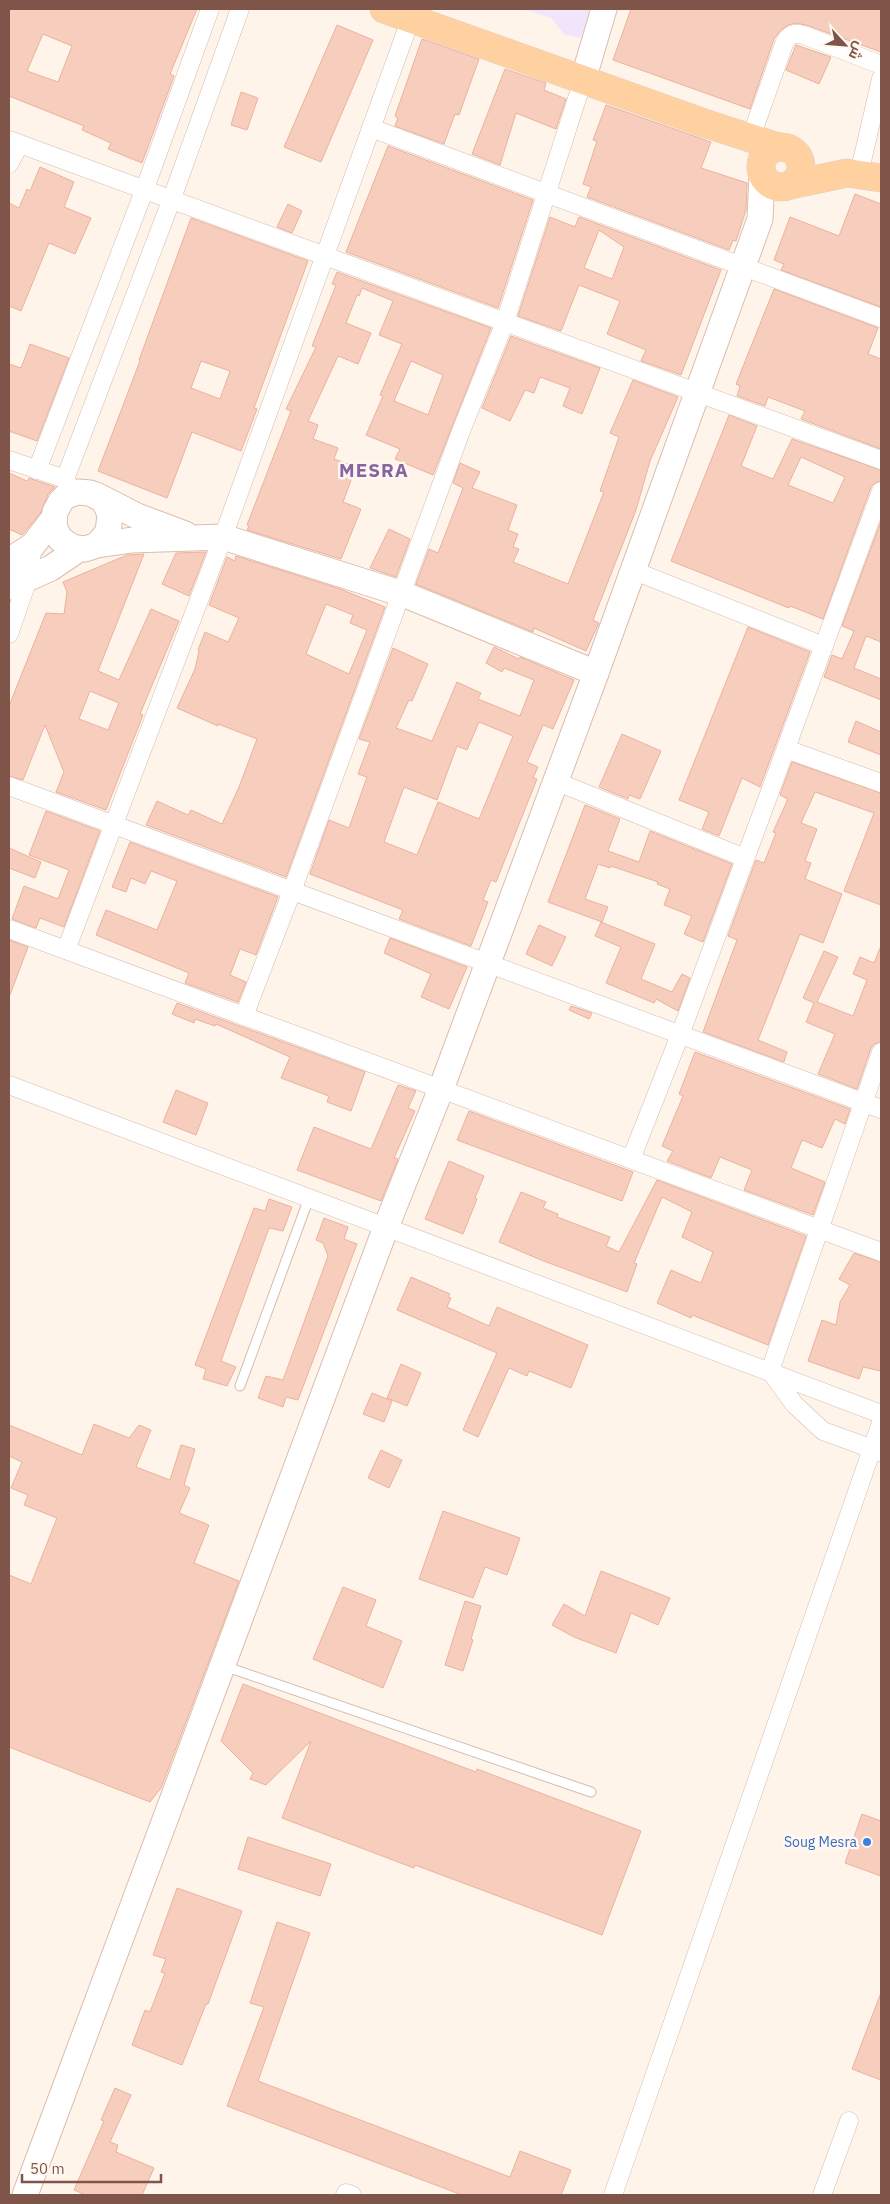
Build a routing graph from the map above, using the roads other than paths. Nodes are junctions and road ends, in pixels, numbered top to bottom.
1 (210, 9) edge
2 (240, 9) edge
3 (384, 9) edge
4 (604, 9) edge
5 (416, 16) edge
6 (881, 65) edge
7 (881, 79) edge
8 (583, 80) junction
9 (704, 123) junction
10 (371, 128) junction
11 (751, 137) junction
12 (14, 142) edge
13 (785, 149) junction
14 (9, 164) edge
15 (862, 175) edge
16 (774, 179) junction
17 (144, 191) junction
18 (546, 194) junction
19 (171, 201) junction
20 (324, 256) junction
21 (741, 267) junction
22 (881, 318) edge
23 (505, 322) junction
24 (696, 392) junction
25 (9, 460) edge
26 (881, 460) edge
27 (37, 470) junction
28 (78, 489) junction
29 (881, 491) edge
30 (53, 519) junction
31 (223, 537) junction
32 (195, 538) junction
33 (33, 545) junction
34 (88, 547) junction
35 (9, 561) edge
36 (632, 570) junction
37 (18, 583) edge
38 (402, 594) junction
39 (9, 634) edge
40 (824, 646) junction
41 (596, 672) junction
42 (786, 749) junction
43 (555, 781) junction
44 (881, 783) edge
45 (9, 786) edge
46 (113, 825) junction
47 (746, 858) junction
48 (292, 891) junction
49 (9, 929) edge
50 (66, 950) junction
51 (488, 963) junction
52 (244, 1016) junction
53 (680, 1035) junction
54 (881, 1052) edge
55 (9, 1085) edge
56 (441, 1089) junction
57 (864, 1103) junction
58 (881, 1109) edge
59 (630, 1159) junction
60 (309, 1198) junction
61 (386, 1227) junction
62 (820, 1229) junction
63 (881, 1252) edge
64 (770, 1371) junction
65 (240, 1386) dead end
66 (881, 1414) edge
67 (881, 1423) edge
68 (876, 1450) edge
69 (224, 1666) junction
70 (591, 1792) dead end
71 (849, 2121) dead end
72 (25, 2195) edge
73 (345, 2195) edge
74 (352, 2195) edge
75 (613, 2195) edge
76 (822, 2195) edge

1 - 17 street
2 - 19 street
3 - 5 main road
4 - 8 main road
5 - 8 main road
5 - 10 street
6 - 11 street
7 - 15 street
8 - 9 main road
8 - 18 street
9 - 11 main road
9 - 16 main road
10 - 18 street
10 - 20 street
11 - 13 main road
12 - 14 street
12 - 17 street
13 - 15 main road
13 - 16 main road
13 - 16 main road
15 - 16 main road
16 - 21 main road
17 - 19 street
17 - 27 street
18 - 21 street
18 - 23 street
19 - 20 street
19 - 28 street
20 - 23 street
20 - 31 street
21 - 22 street
21 - 24 main road
23 - 24 street
23 - 38 street
24 - 26 street
24 - 36 main road
25 - 27 street
27 - 28 street
28 - 30 main road
28 - 32 main road
28 - 34 main road
29 - 40 street
30 - 33 main road
30 - 34 main road
31 - 32 main road
31 - 38 main road
31 - 46 street
32 - 34 main road
33 - 35 main road
33 - 37 street
34 - 37 main road
36 - 40 street
36 - 41 main road
37 - 39 street
38 - 41 main road
38 - 48 street
40 - 42 street
41 - 43 main road
42 - 44 street
42 - 47 street
43 - 47 street
43 - 51 main road
45 - 46 street
46 - 48 street
46 - 50 street
47 - 53 street
48 - 51 street
48 - 52 street
49 - 50 street
50 - 52 street
51 - 53 street
51 - 56 main road
52 - 56 street
53 - 57 street
53 - 59 street
54 - 57 street
55 - 60 street
56 - 59 street
56 - 61 main road
57 - 58 street
57 - 62 street
59 - 62 street
60 - 61 street
60 - 65 lane
61 - 64 street
61 - 69 main road
62 - 63 street
62 - 64 street
64 - 66 street
64 - 68 street
67 - 68 street
68 - 75 street
69 - 70 lane
69 - 72 main road
71 - 76 street
73 - 74 street

